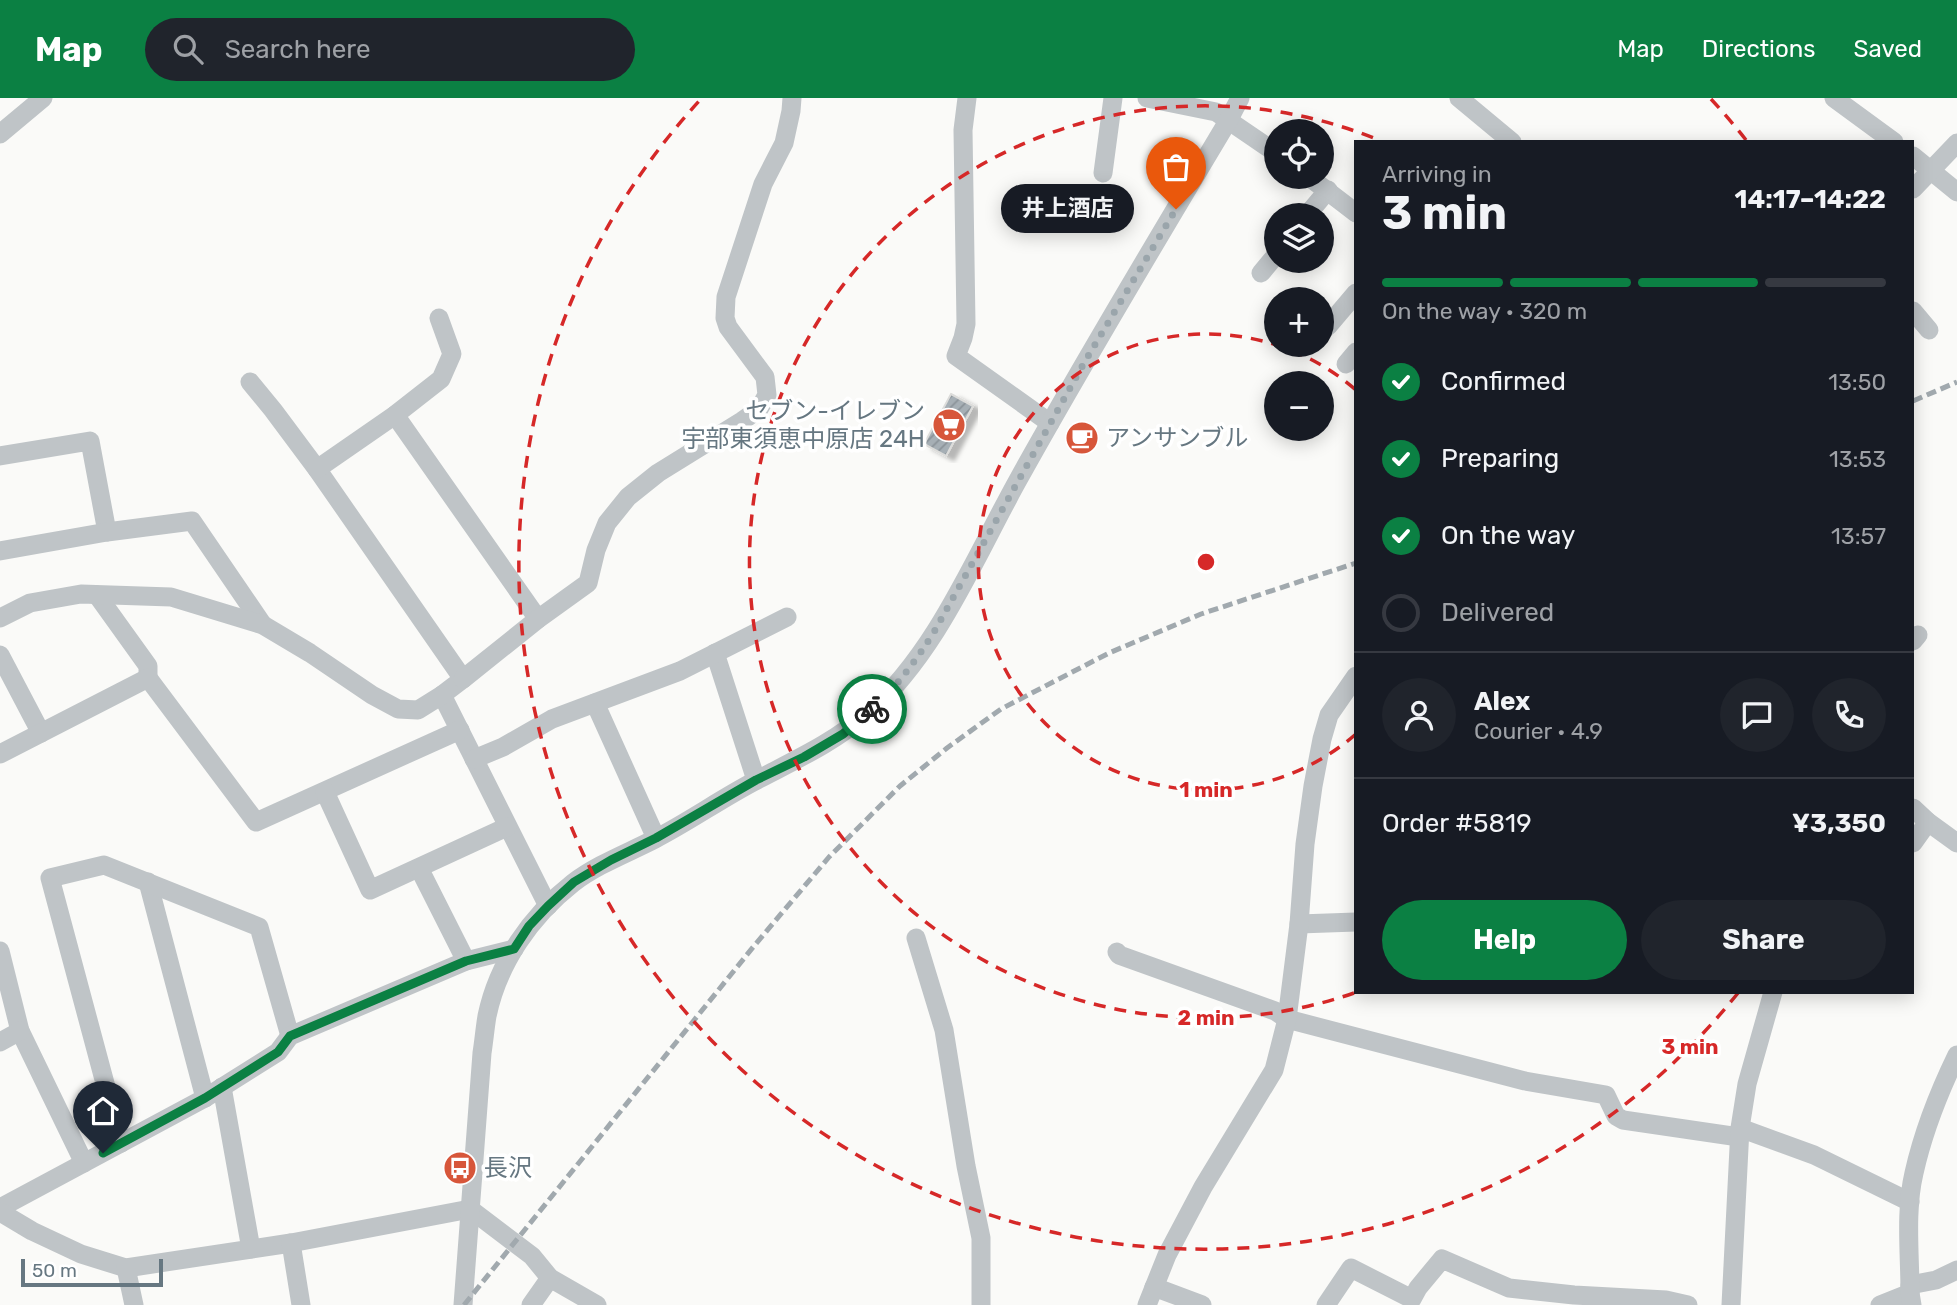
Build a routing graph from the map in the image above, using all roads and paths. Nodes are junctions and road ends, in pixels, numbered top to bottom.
1 (43, 98) edge
2 (792, 98) edge
3 (967, 98) edge
4 (1113, 98) edge
5 (1147, 98) edge
6 (1240, 98) edge
7 (1459, 98) edge
8 (1835, 98) edge
9 (1228, 121) junction
10 (0, 134) edge
11 (1510, 140) edge
12 (1891, 140) edge
13 (1957, 143) edge
14 (1264, 145) edge
15 (1914, 157) edge
16 (1931, 170) junction
17 (1103, 173) dead end
18 (1914, 188) edge
19 (1328, 190) joint
20 (1957, 192) edge
21 (1317, 203) edge
22 (1354, 211) edge
23 (1264, 269) edge
24 (1261, 273) dead end
25 (1354, 295) edge
26 (1914, 312) edge
27 (439, 318) dead end
28 (1334, 319) edge
29 (1929, 330) dead end
30 (250, 383) dead end
31 (395, 415) junction
32 (1050, 423) junction
33 (0, 456) edge
34 (317, 468) junction
35 (107, 533) junction
36 (0, 551) edge
37 (97, 595) junction
38 (787, 617) dead end
39 (0, 618) edge
40 (538, 618) junction
41 (263, 625) junction
42 (715, 653) junction
43 (0, 655) edge
44 (148, 678) junction
45 (463, 679) junction
46 (1354, 679) edge
47 (442, 695) junction
48 (595, 703) junction
49 (460, 730) junction
50 (41, 733) junction
51 (0, 754) edge
52 (474, 759) junction
53 (756, 780) junction
54 (325, 792) junction
55 (1914, 809) edge
56 (1928, 822) junction
57 (507, 827) junction
58 (656, 838) junction
59 (1914, 841) edge
60 (1957, 843) edge
61 (419, 868) junction
62 (148, 882) junction
63 (548, 906) junction
64 (1354, 922) edge
65 (1299, 924) junction
66 (916, 938) dead end
67 (514, 949) junction
68 (0, 951) edge
69 (1116, 952) dead end
70 (466, 961) junction
71 (1772, 994) edge
72 (1287, 1019) junction
73 (20, 1031) junction
74 (290, 1036) junction
75 (0, 1042) edge
76 (1957, 1055) edge
77 (222, 1087) junction
78 (205, 1098) junction
79 (1740, 1133) junction
80 (121, 1143) junction
81 (83, 1163) junction
82 (1910, 1202) junction
83 (471, 1209) junction
84 (0, 1210) edge
85 (291, 1243) junction
86 (251, 1249) junction
87 (126, 1268) junction
88 (1957, 1270) edge
89 (550, 1278) junction
90 (1911, 1294) edge
91 (1151, 1296) edge
92 (1411, 1302) edge
93 (1628, 1302) edge
94 (134, 1305) edge
95 (301, 1305) edge
96 (463, 1305) edge
97 (531, 1305) edge
98 (597, 1305) edge
99 (981, 1305) edge
100 (1141, 1305) edge
101 (1202, 1305) edge
102 (1326, 1305) edge
103 (1688, 1305) edge
104 (1731, 1305) edge
105 (1880, 1305) edge

1 - 10 street
2 - 40 street
3 - 32 street
4 - 17 street
5 - 9 street
6 - 9 street
7 - 11 street
8 - 12 street
9 - 14 street
9 - 32 street
13 - 16 street
15 - 16 street
16 - 18 street
16 - 20 street
19 - 21 street
19 - 22 street
23 - 24 street
25 - 28 street
26 - 29 street
27 - 31 street
30 - 34 street
31 - 34 street
31 - 40 street
32 - 53 street
33 - 35 street
34 - 45 street
35 - 36 street
35 - 41 street
37 - 39 street
37 - 41 street
37 - 44 street
38 - 42 street
40 - 45 street
41 - 47 street
42 - 48 street
42 - 53 street
43 - 50 street
44 - 50 street
44 - 54 street
45 - 47 street
46 - 65 street
47 - 49 street
48 - 52 street
48 - 58 street
49 - 52 street
49 - 54 street
50 - 51 street
52 - 57 street
53 - 58 street
54 - 61 street
55 - 56 street
56 - 59 street
56 - 60 street
57 - 61 street
57 - 63 street
58 - 63 street
61 - 70 street
62 - 74 street
62 - 78 street
62 - 80 street
63 - 67 street
64 - 65 street
65 - 72 street
66 - 99 street
67 - 70 street
67 - 83 street
68 - 73 street
69 - 72 street
70 - 74 street
71 - 79 street
72 - 79 street
72 - 91 street
73 - 75 street
73 - 81 street
74 - 77 street
76 - 82 street
77 - 78 street
77 - 86 street
78 - 80 street
79 - 82 street
79 - 104 street
80 - 81 street
81 - 84 street
82 - 90 street
83 - 85 street
83 - 89 street
83 - 96 street
84 - 87 street
85 - 86 street
85 - 95 street
86 - 87 street
87 - 94 street
88 - 90 street
89 - 97 street
89 - 98 street
90 - 105 street
91 - 100 street
91 - 101 street
92 - 93 street
92 - 102 street
93 - 103 street

